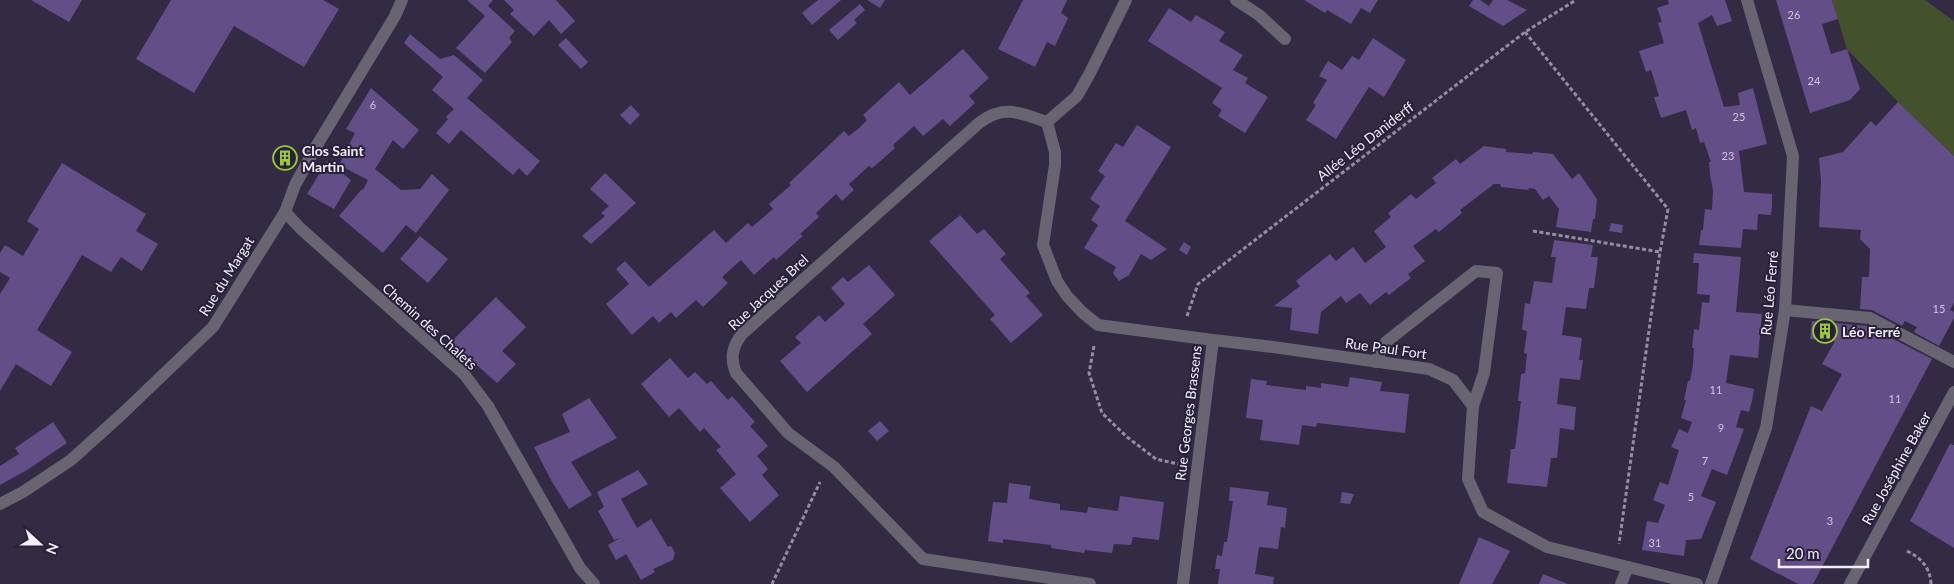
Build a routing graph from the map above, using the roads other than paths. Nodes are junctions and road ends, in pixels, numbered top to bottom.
1 (402, 0) edge
2 (1126, 0) edge
3 (1236, 0) edge
4 (1747, 0) edge
5 (1285, 39) dead end
6 (1047, 122) junction
7 (284, 212) junction
8 (1784, 310) junction
9 (1213, 340) junction
10 (1374, 362) junction
11 (1954, 362) edge
12 (1954, 392) edge
13 (1473, 406) junction
14 (0, 504) edge
15 (1628, 567) junction
16 (594, 584) edge
17 (1090, 584) edge
18 (1183, 584) edge
19 (1621, 584) edge
20 (1697, 584) edge
21 (1711, 584) edge
22 (1850, 584) edge

1 - 7 street, Rue du Margat
2 - 6 street
3 - 5 street
4 - 8 street, Rue Léo Ferré
6 - 9 street, Rue Georges Brassens
6 - 17 street, Rue Jacques Brel
7 - 14 street, Rue du Margat
7 - 16 street, Chemin des Chalets
8 - 11 street
8 - 21 street, Rue Léo Ferré
9 - 10 street, Rue Paul Fort
9 - 18 street, Rue Georges Brassens
10 - 13 street, Rue Paul Fort
10 - 13 street
12 - 22 street, Rue Joséphine Baker
13 - 15 street
15 - 19 street
15 - 20 street

